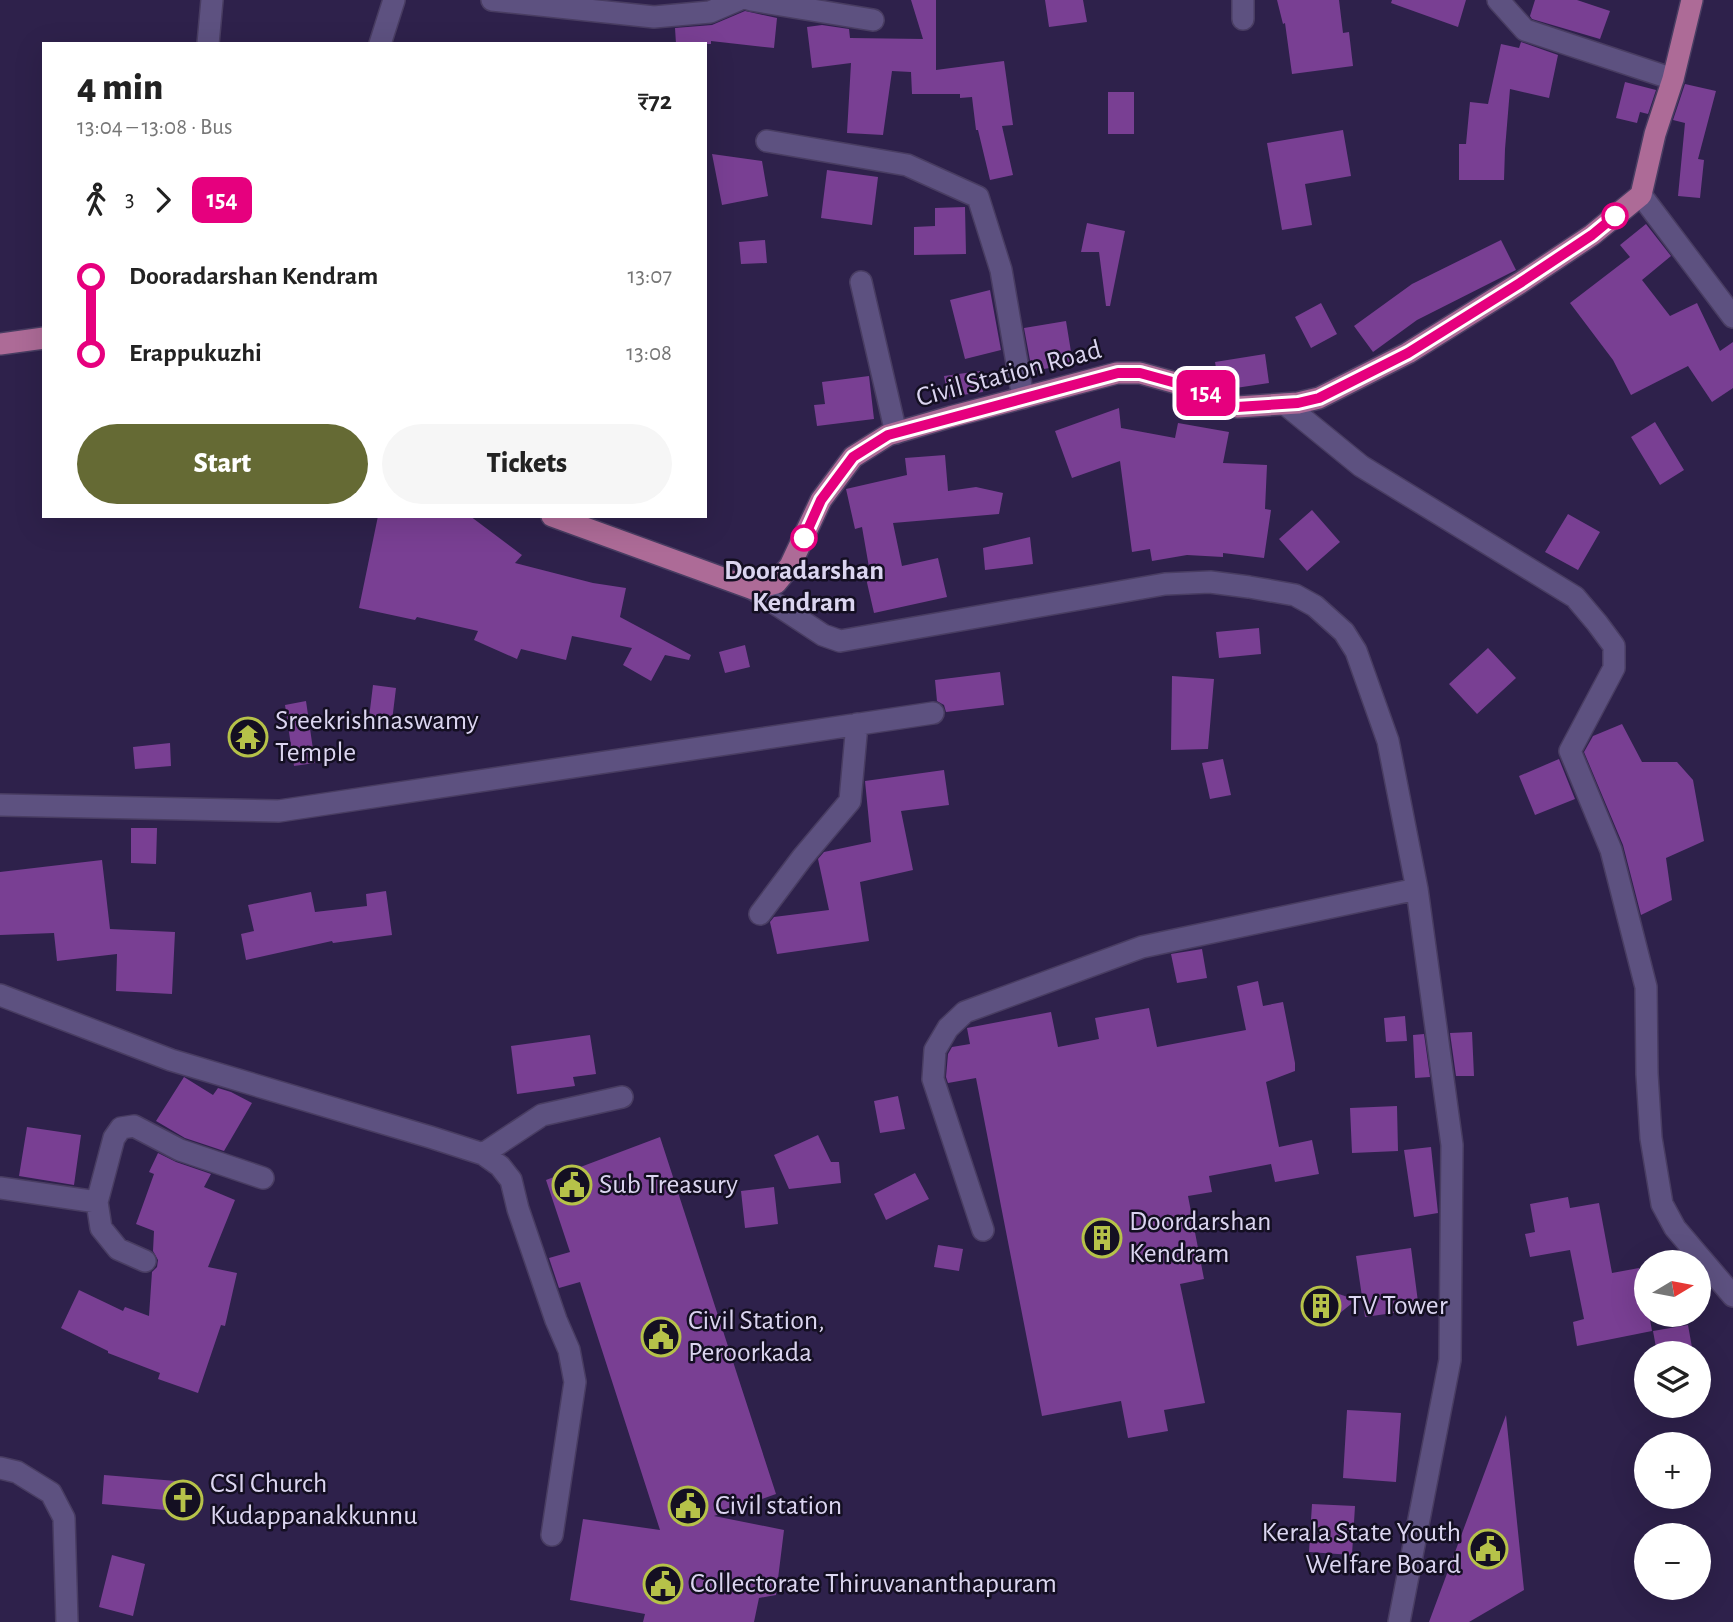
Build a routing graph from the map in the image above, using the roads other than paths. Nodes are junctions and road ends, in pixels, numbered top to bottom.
1 (212, 0) edge
2 (394, 0) edge
3 (492, 0) edge
4 (738, 0) edge
5 (751, 0) edge
6 (1498, 0) edge
7 (1692, 0) edge
8 (873, 20) dead end
9 (208, 42) edge
10 (381, 42) edge
11 (1673, 79) junction
12 (767, 141) dead end
13 (1641, 195) junction
14 (861, 282) dead end
15 (1733, 317) edge
16 (42, 338) edge
17 (0, 344) edge
18 (1023, 398) junction
19 (1285, 404) junction
20 (896, 433) junction
21 (558, 518) edge
22 (753, 589) junction
23 (933, 713) dead end
24 (858, 724) junction
25 (0, 805) edge
26 (1417, 890) junction
27 (760, 914) dead end
28 (0, 995) edge
29 (622, 1097) dead end
30 (483, 1154) junction
31 (262, 1178) dead end
32 (0, 1188) edge
33 (97, 1202) junction
34 (983, 1230) dead end
35 (145, 1261) dead end
36 (1723, 1267) edge
37 (1733, 1296) edge
38 (0, 1468) edge
39 (552, 1535) dead end
40 (67, 1622) edge
41 (1399, 1622) edge

1 - 9 street
2 - 10 street
3 - 4 street
5 - 8 street
6 - 11 street
7 - 11 main road
11 - 13 main road
12 - 18 street
13 - 15 street
13 - 19 main road, Civil Station Road
14 - 20 street
16 - 17 main road
18 - 19 main road, Civil Station Road
18 - 20 main road, Civil Station Road
19 - 36 street
20 - 22 main road, Civil Station Road
21 - 22 main road
22 - 26 street
23 - 24 street
24 - 25 street
24 - 27 street
26 - 34 street
26 - 41 street
28 - 30 street
29 - 30 street
30 - 39 street
31 - 33 street
32 - 33 street
33 - 35 street
36 - 37 street
38 - 40 street

